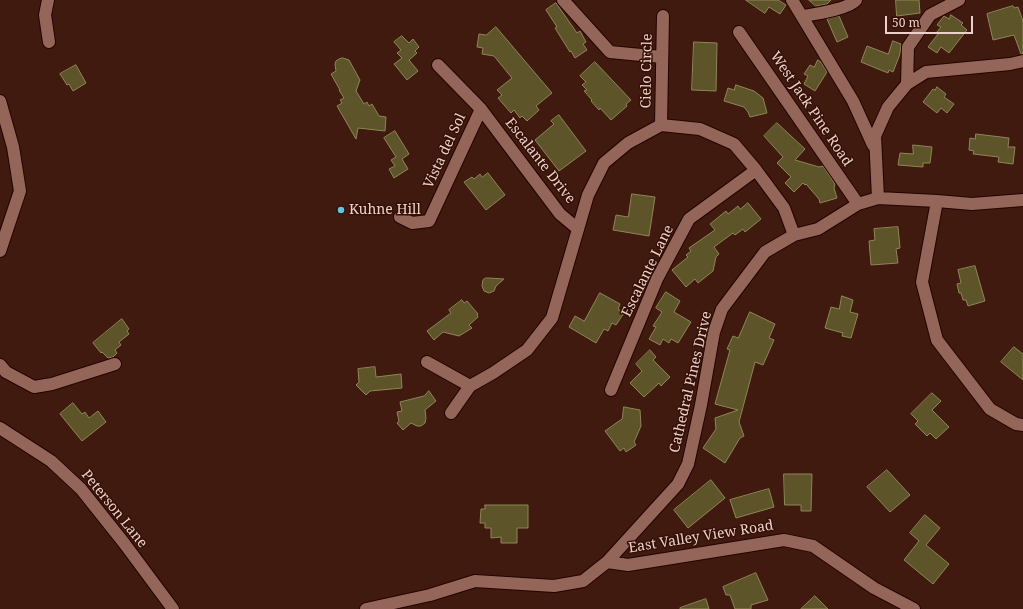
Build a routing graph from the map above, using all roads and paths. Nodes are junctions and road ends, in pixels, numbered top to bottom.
1 (48, 0) edge
2 (563, 0) edge
3 (792, 0) edge
4 (856, 0) edge
5 (959, 0) edge
6 (663, 16) dead end
7 (802, 16) junction
8 (739, 32) dead end
9 (49, 42) dead end
10 (662, 57) junction
11 (1023, 61) edge
12 (438, 65) dead end
13 (906, 84) junction
14 (0, 101) edge
15 (481, 109) junction
16 (661, 125) junction
17 (876, 150) junction
18 (756, 170) junction
19 (878, 198) junction
20 (1023, 200) edge
21 (938, 201) junction
22 (858, 204) junction
23 (400, 217) dead end
24 (578, 229) junction
25 (794, 235) junction
26 (0, 251) edge
27 (427, 362) dead end
28 (115, 364) dead end
29 (0, 365) edge
30 (470, 386) junction
31 (611, 390) dead end
32 (451, 413) dead end
33 (1023, 425) edge
34 (0, 428) edge
35 (607, 562) junction
36 (173, 609) edge
37 (366, 609) edge
38 (914, 609) edge

1 - 9 street
2 - 10 street
3 - 7 street
4 - 7 street
5 - 13 street
6 - 10 street, Cielo Circle
7 - 17 street
8 - 22 street, West Jack Pine Road
10 - 16 street, Cielo Circle
11 - 13 street
12 - 15 street, Escalante Drive
13 - 17 street
14 - 26 street
15 - 23 street, Vista del Sol
15 - 24 street, Escalante Drive
16 - 18 street
16 - 24 street, Escalante Drive
17 - 19 street
18 - 25 street
18 - 31 street, Escalante Lane
19 - 21 street, Cathedral Pines Drive
19 - 22 street, Cathedral Pines Drive
20 - 21 street, Cathedral Pines Drive
21 - 33 street
22 - 25 street, Cathedral Pines Drive
24 - 30 street
25 - 35 street, Cathedral Pines Drive
27 - 30 street
28 - 29 street
30 - 32 street
34 - 36 street, Peterson Lane
35 - 37 street
35 - 38 street, East Valley View Road

